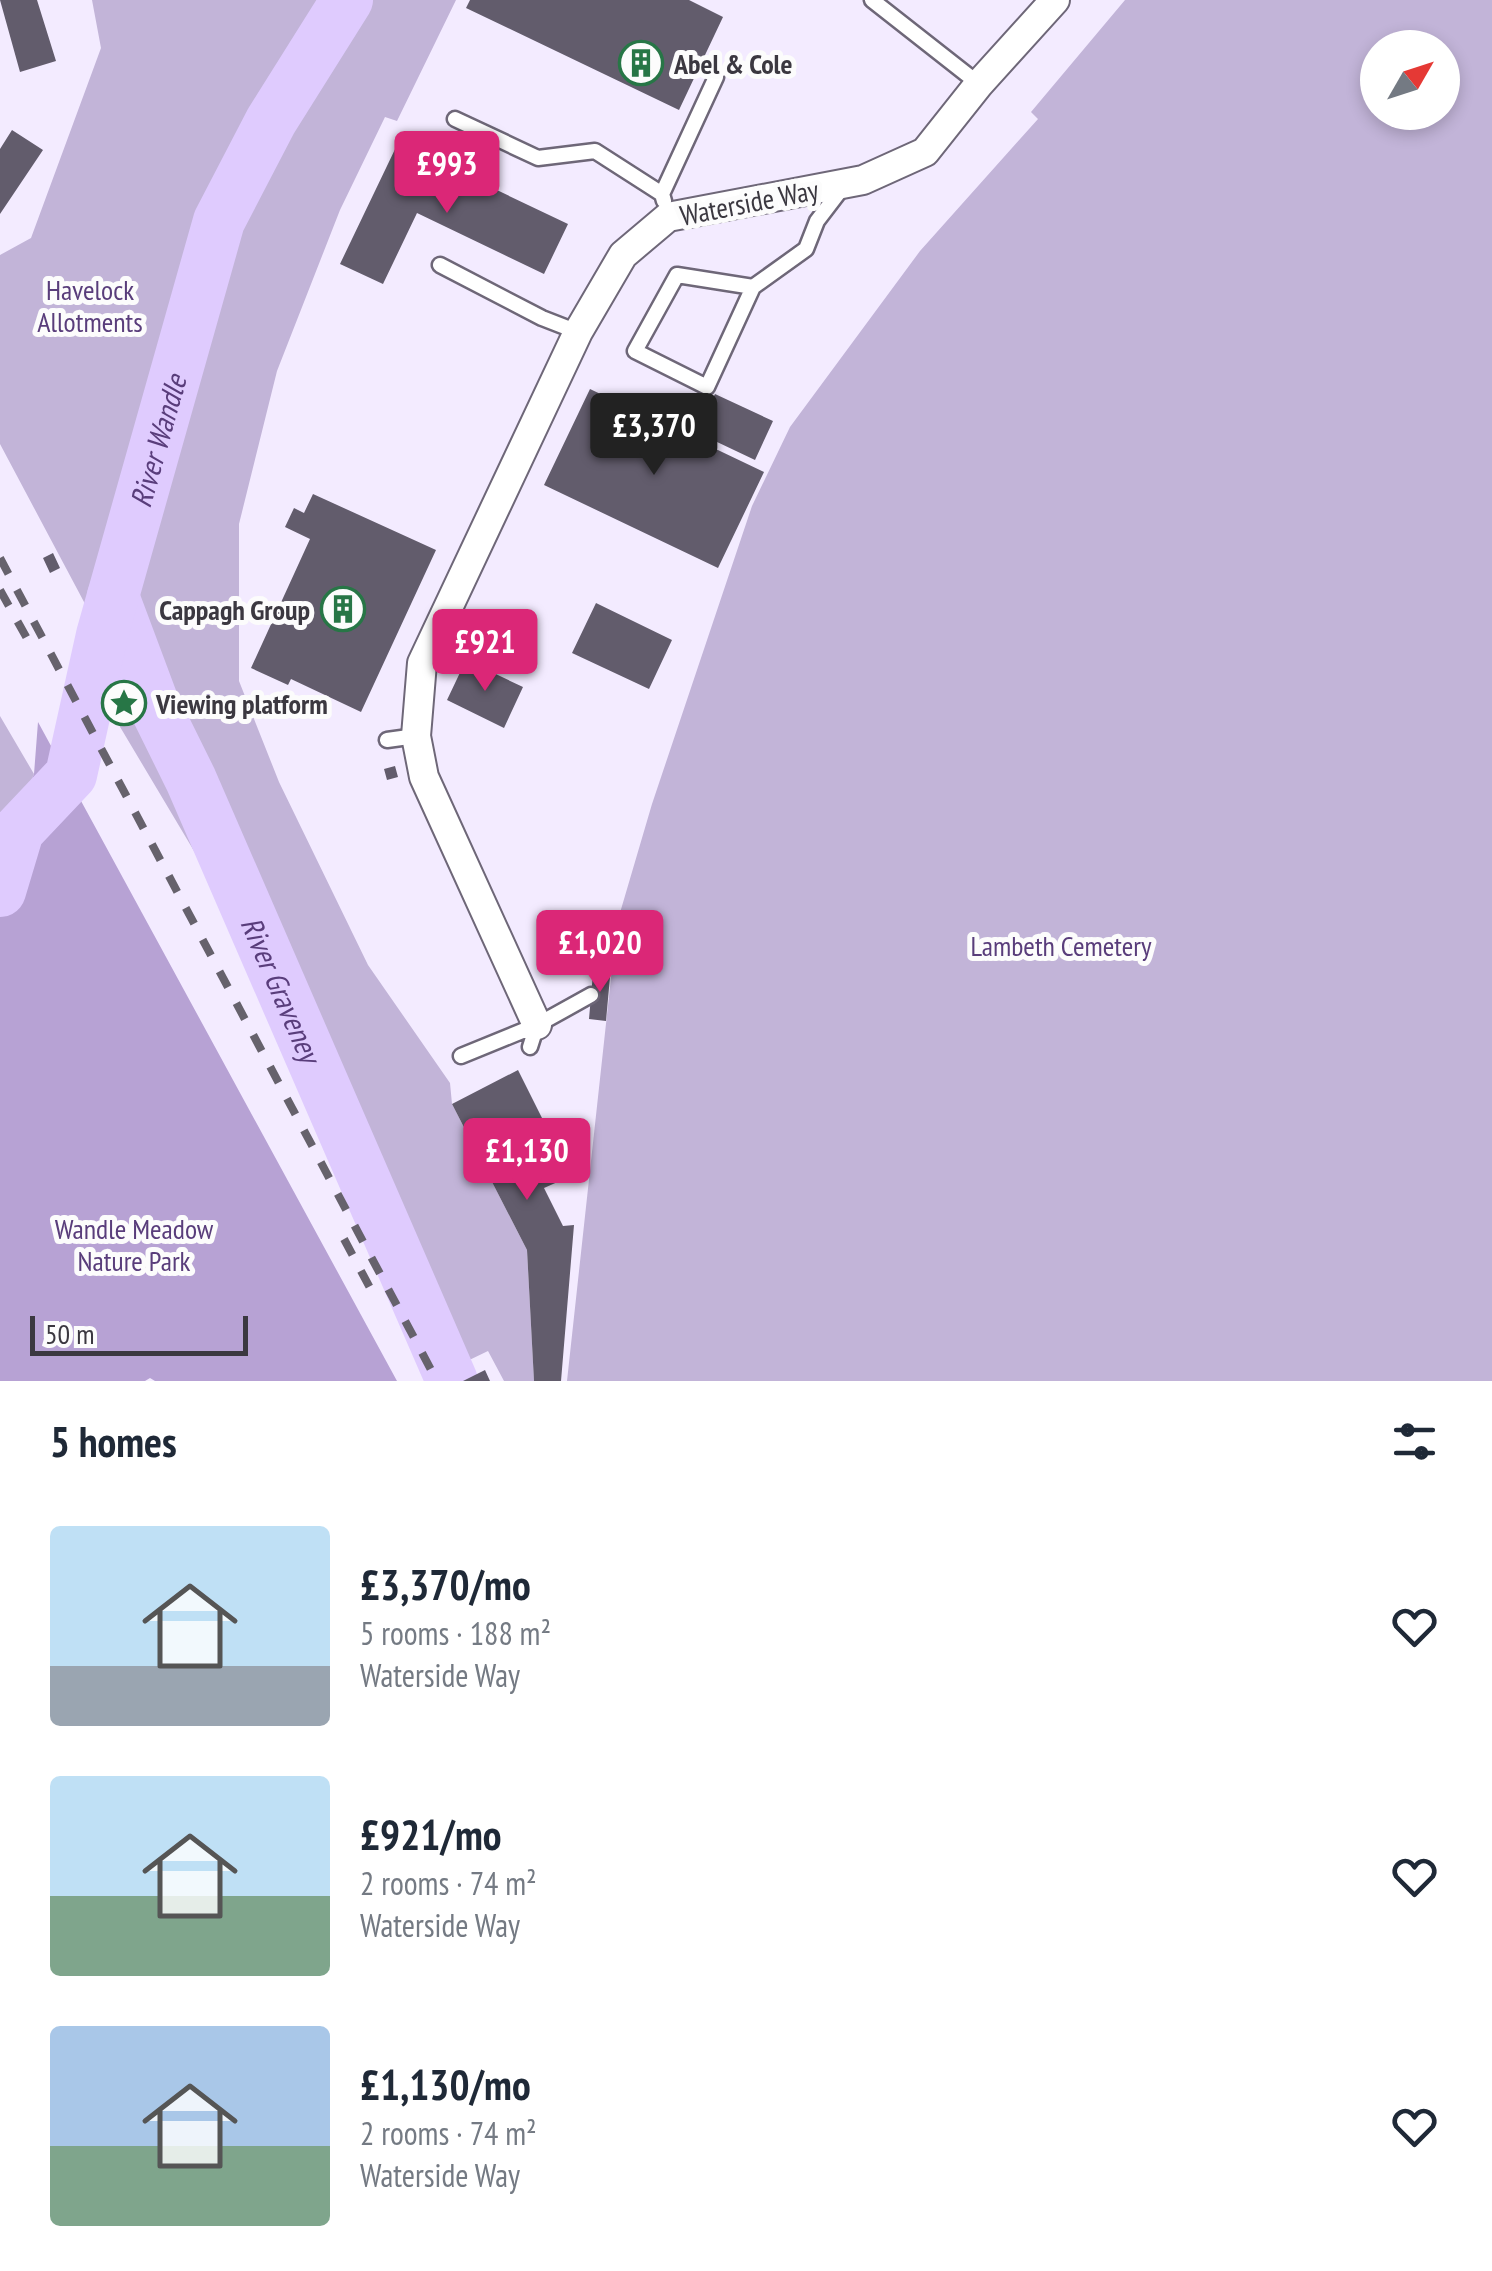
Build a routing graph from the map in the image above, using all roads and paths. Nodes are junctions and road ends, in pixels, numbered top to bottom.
1 (872, 0) edge
2 (1055, 0) edge
3 (716, 77) dead end
4 (979, 84) junction
5 (455, 119) dead end
6 (846, 183) junction
7 (665, 206) junction
8 (440, 265) dead end
9 (753, 287) junction
10 (578, 332) junction
11 (416, 736) junction
12 (386, 740) dead end
13 (591, 996) dead end
14 (533, 1036) junction
15 (461, 1056) dead end

1 - 4 lane
2 - 4 street, Waterside Way
3 - 7 lane
4 - 6 street, Waterside Way
5 - 7 lane
6 - 7 street, Waterside Way
6 - 9 lane
7 - 10 street, Waterside Way
8 - 10 lane
9 - 9 lane
10 - 11 street, Waterside Way
11 - 12 lane
11 - 14 street, Waterside Way
13 - 14 lane
14 - 15 lane

